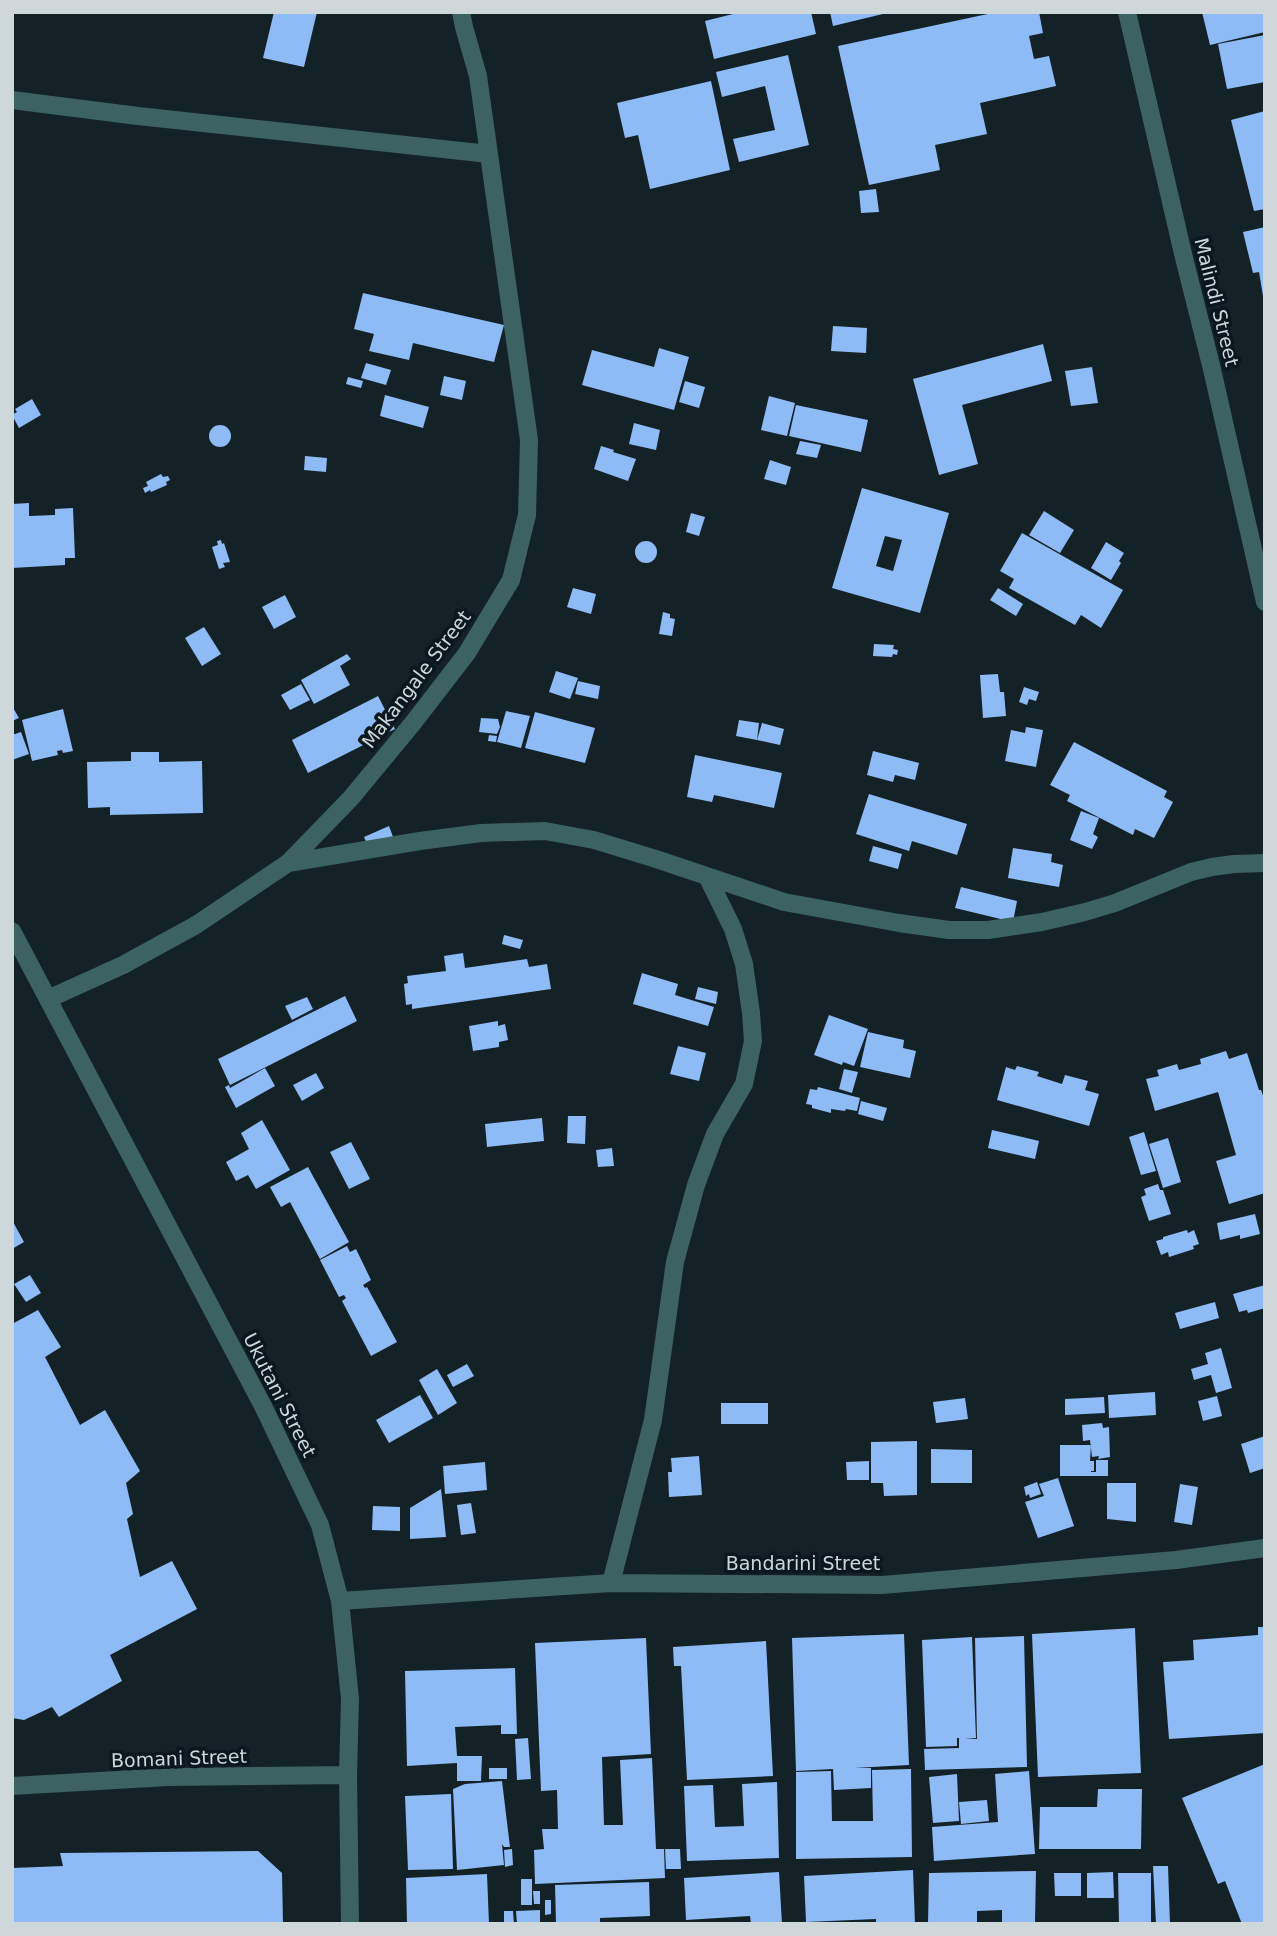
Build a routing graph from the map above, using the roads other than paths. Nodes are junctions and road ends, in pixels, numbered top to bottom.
1 (461, 12) edge
2 (1127, 12) edge
3 (12, 100) edge
4 (489, 154) junction
5 (1265, 602) edge
6 (288, 863) junction
7 (1265, 863) edge
8 (706, 876) junction
9 (12, 931) edge
10 (48, 999) junction
11 (1265, 1548) edge
12 (611, 1583) junction
13 (340, 1601) junction
14 (348, 1775) junction
15 (12, 1786) edge
16 (350, 1924) edge

1 - 4 street, Makangale Street
2 - 5 street, Malindi Street
3 - 4 street
4 - 6 street, Makangale Street
6 - 8 street
6 - 10 street, Makangale Street
7 - 8 street
8 - 12 street
9 - 10 street, Ukutani Street
10 - 13 street, Ukutani Street
11 - 12 street, Bandarini Street
12 - 13 street, Bandarini Street
13 - 14 street, Ukutani Street
14 - 15 street, Bomani Street
14 - 16 street, Ukutani Street

